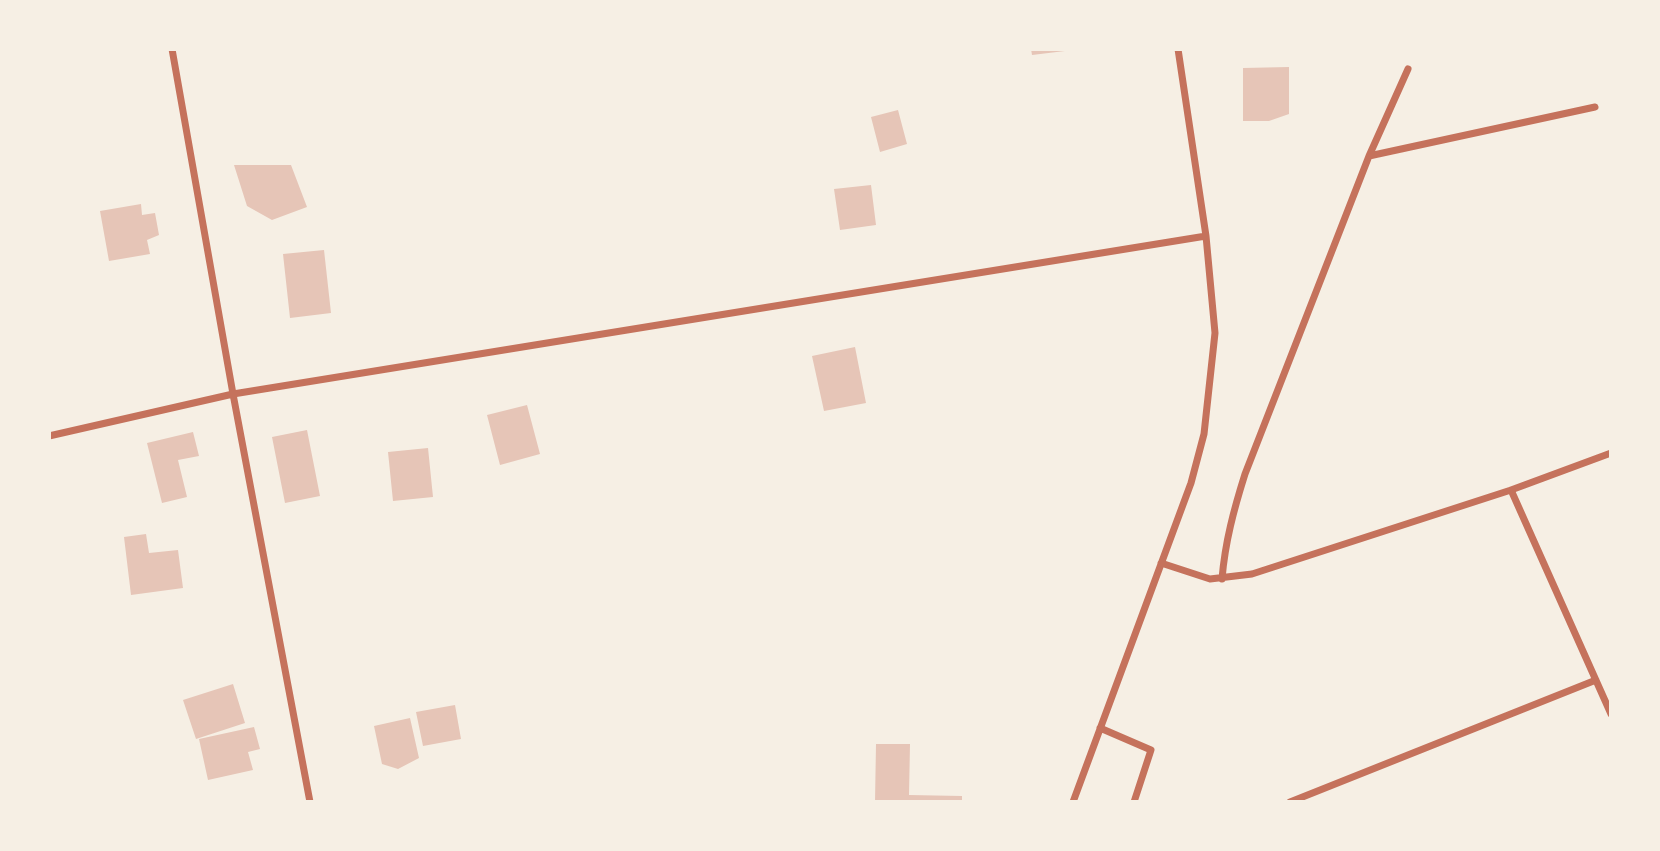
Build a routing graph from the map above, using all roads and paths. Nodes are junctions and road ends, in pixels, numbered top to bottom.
1 (172, 49) edge
2 (1178, 49) edge
3 (1408, 69) dead end
4 (1595, 107) dead end
5 (1369, 156) junction
6 (1206, 236) junction
7 (233, 394) junction
8 (49, 436) edge
9 (1611, 453) edge
10 (1511, 490) junction
11 (1161, 563) junction
12 (1222, 579) junction
13 (1596, 680) junction
14 (1611, 714) edge
15 (1100, 728) junction
16 (310, 802) edge
17 (1073, 802) edge
18 (1134, 802) edge
19 (1290, 802) edge

1 - 7 street
2 - 6 street
3 - 5 street
4 - 5 street
5 - 12 street
6 - 7 street
6 - 11 street
7 - 8 street
7 - 16 street
9 - 10 street
10 - 12 street
10 - 13 street
11 - 12 street
11 - 15 street
13 - 14 street
13 - 19 street
15 - 17 street
15 - 18 street

